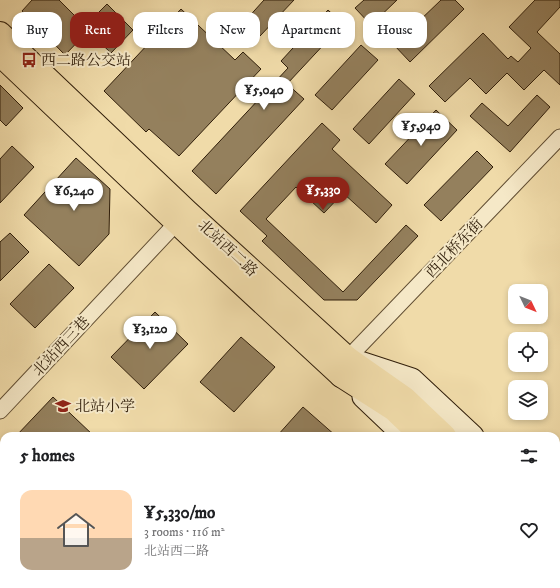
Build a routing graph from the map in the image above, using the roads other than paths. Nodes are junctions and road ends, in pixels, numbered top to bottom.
1 (0, 33) edge
2 (0, 55) edge
3 (560, 137) edge
4 (182, 217) junction
5 (344, 367) junction
6 (0, 411) edge
7 (401, 432) edge
8 (417, 432) edge
9 (441, 432) edge
10 (469, 432) edge

1 - 4 main road, 北站西二路
2 - 4 main road, 北站西二路
3 - 5 street, 西北桥东街
4 - 5 main road, 北站西二路
4 - 6 street, 北站西三巷
5 - 7 street, 北站西二路
5 - 8 main road
5 - 9 main road
5 - 10 street, 北站西二路

